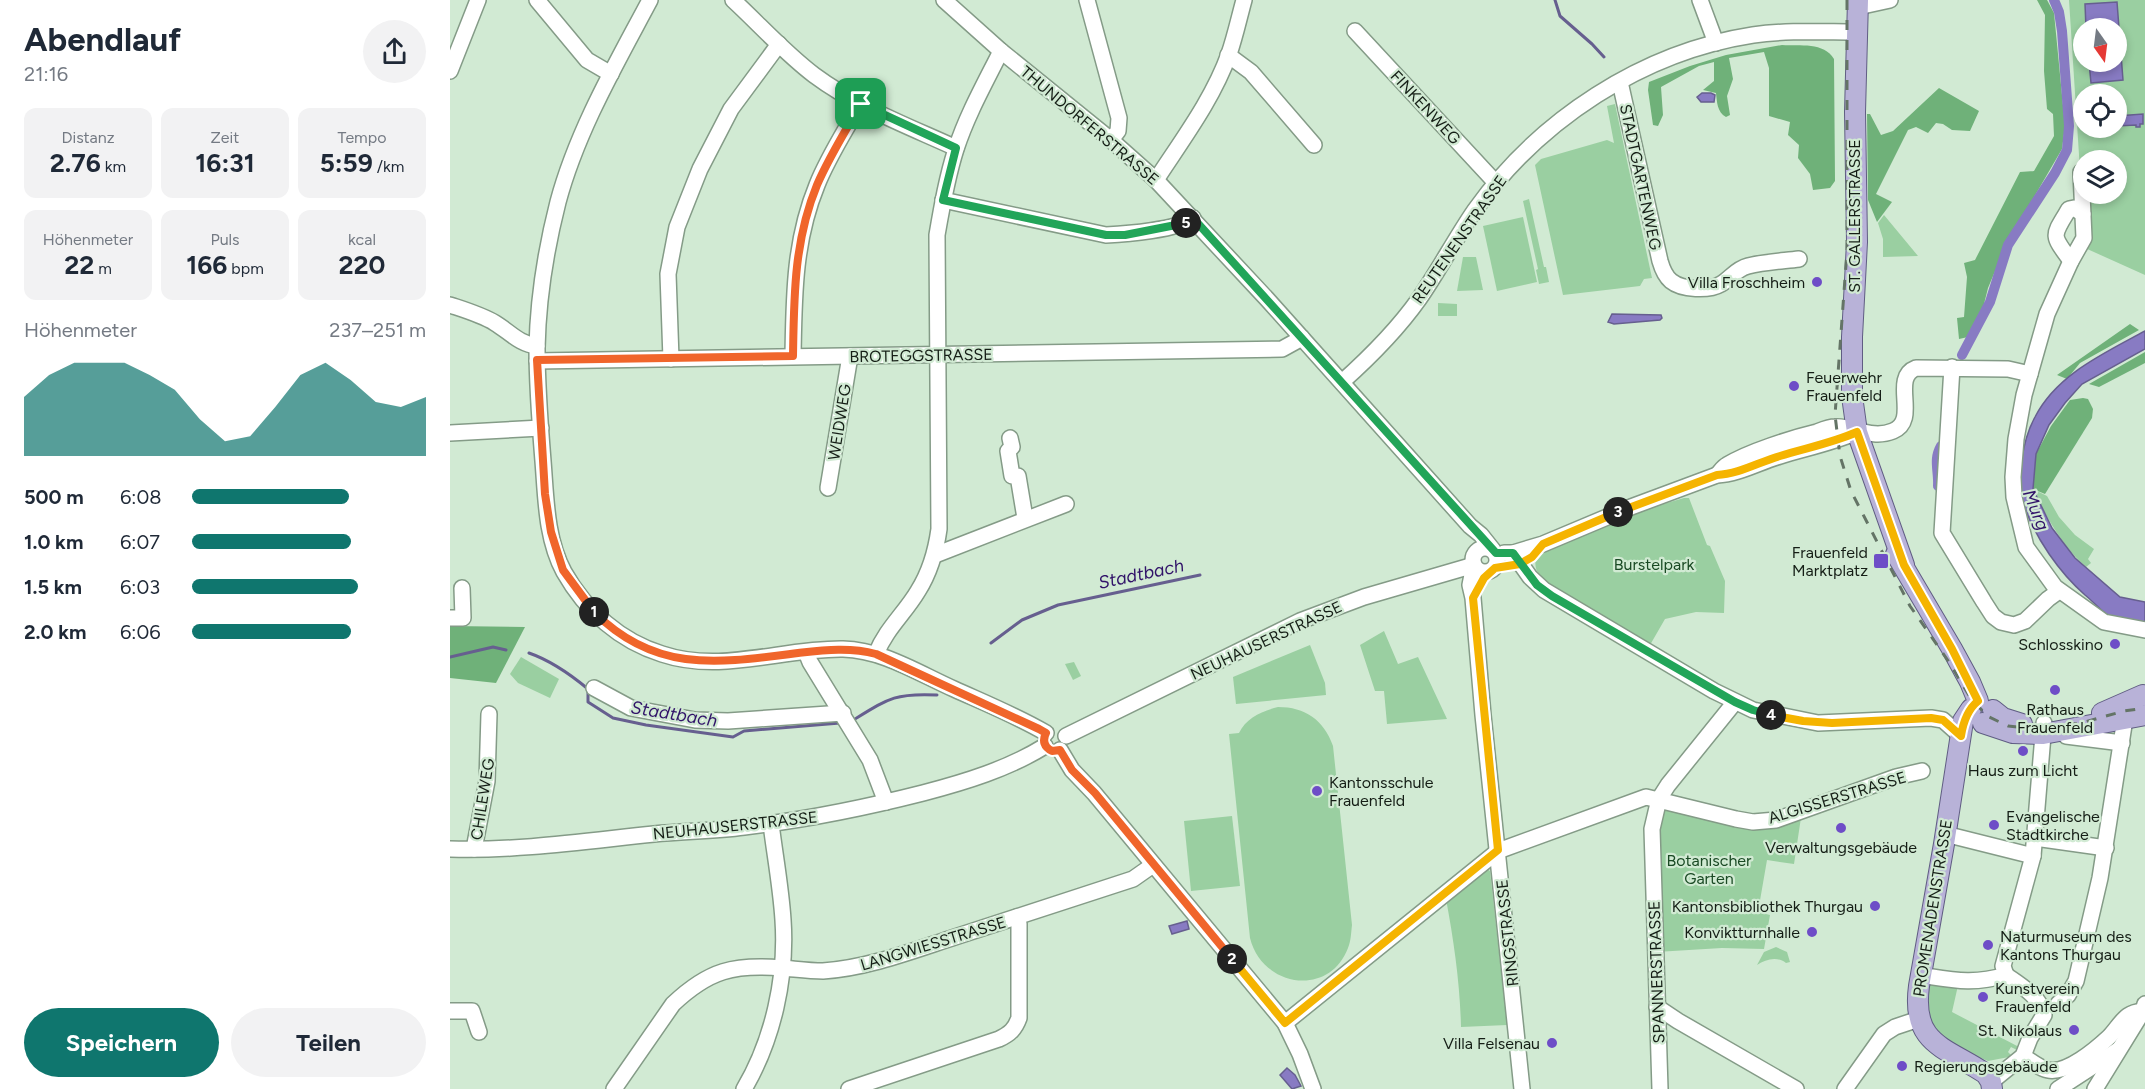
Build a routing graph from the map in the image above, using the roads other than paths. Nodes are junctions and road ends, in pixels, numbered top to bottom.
1 (478, 0) edge
2 (537, 0) edge
3 (650, 0) edge
4 (734, 0) edge
5 (944, 0) edge
6 (1087, 0) edge
7 (1244, 0) edge
8 (1701, 0) edge
9 (1890, 0) edge
10 (1858, 3) edge
11 (1355, 31) dead end
12 (1857, 32) junction
13 (1716, 43) junction
14 (779, 44) junction
15 (1001, 51) junction
16 (1228, 55) junction
17 (450, 70) edge
18 (611, 74) junction
19 (1620, 82) junction
20 (861, 104) junction
21 (1111, 140) junction
22 (1314, 145) dead end
23 (956, 148) junction
24 (1156, 180) junction
25 (1496, 183) junction
26 (943, 200) junction
27 (2083, 204) edge
28 (2083, 214) junction
29 (1193, 218) junction
30 (1799, 259) dead end
31 (2071, 261) junction
32 (450, 305) edge
33 (1302, 338) junction
34 (537, 353) junction
35 (937, 354) junction
36 (793, 356) junction
37 (850, 356) junction
38 (671, 359) junction
39 (1952, 368) junction
40 (2030, 374) junction
41 (1342, 382) junction
42 (541, 428) junction
43 (1857, 432) junction
44 (450, 433) edge
45 (1011, 438) dead end
46 (828, 488) dead end
47 (1066, 504) dead end
48 (1025, 518) junction
49 (1470, 526) junction
50 (935, 555) junction
51 (1517, 558) junction
52 (1474, 559) junction
53 (1493, 561) junction
54 (1453, 572) junction
55 (462, 588) dead end
56 (2060, 591) junction
57 (1472, 592) junction
58 (450, 618) edge
59 (2145, 630) edge
60 (806, 652) junction
61 (876, 654) junction
62 (594, 688) dead end
63 (1735, 702) junction
64 (2139, 710) edge
65 (843, 713) junction
66 (1981, 713) junction
67 (489, 714) dead end
68 (2052, 733) junction
69 (1961, 736) junction
70 (1046, 739) junction
71 (1063, 743) junction
72 (2122, 743) junction
73 (1922, 771) dead end
74 (1659, 799) junction
75 (886, 802) junction
76 (771, 824) junction
77 (1945, 834) junction
78 (2035, 838) junction
79 (2106, 848) junction
80 (450, 849) edge
81 (474, 849) junction
82 (1498, 850) junction
83 (2033, 856) junction
84 (1154, 866) junction
85 (1017, 917) junction
86 (782, 968) junction
87 (1920, 975) junction
88 (2006, 975) junction
89 (2058, 1004) dead end
90 (1657, 1007) junction
91 (2144, 1009) edge
92 (450, 1011) edge
93 (1919, 1019) junction
94 (1285, 1023) junction
95 (479, 1032) dead end
96 (2120, 1048) junction
97 (2023, 1056) junction
98 (1991, 1085) edge
99 (750, 1086) edge
100 (614, 1089) edge
101 (849, 1089) edge
102 (1313, 1089) edge
103 (1522, 1089) edge
104 (1660, 1089) edge
105 (1796, 1089) edge
106 (1845, 1089) edge
107 (2058, 1089) edge
108 (2095, 1089) edge

1 - 17 street
2 - 18 street
3 - 18 street
4 - 14 street
5 - 15 street, THUNDORFERSTRASSE
6 - 21 street
7 - 16 street
8 - 13 street
9 - 10 street
10 - 12 main road, ST. GALLERSTRASSE
11 - 25 street, FINKENWEG
12 - 13 street, REUTENENSTRASSE
12 - 43 main road, ST. GALLERSTRASSE
13 - 19 street, REUTENENSTRASSE
14 - 20 street
14 - 38 street
15 - 21 street, THUNDORFERSTRASSE
15 - 23 street
16 - 22 street
16 - 24 street
18 - 34 street
19 - 25 street, REUTENENSTRASSE
19 - 30 street, STADTGARTENWEG
20 - 23 street
20 - 36 street
21 - 24 street, THUNDORFERSTRASSE
23 - 26 street
24 - 29 street, THUNDORFERSTRASSE
25 - 41 street, REUTENENSTRASSE
26 - 29 street
26 - 35 street
27 - 28 street
28 - 31 street
28 - 31 street
29 - 33 street, THUNDORFERSTRASSE
31 - 40 street
32 - 34 street, BROTEGGSTRASSE
33 - 35 street, BROTEGGSTRASSE
33 - 41 street, THUNDORFERSTRASSE
34 - 38 street, BROTEGGSTRASSE
34 - 42 street
35 - 37 street, BROTEGGSTRASSE
35 - 50 street
36 - 37 street, BROTEGGSTRASSE
36 - 38 street, BROTEGGSTRASSE
37 - 46 street, WEIDWEG
39 - 40 street
39 - 43 street, NEUHAUSERSTRASSE
39 - 56 street
40 - 56 street
41 - 49 street, THUNDORFERSTRASSE
42 - 44 street
42 - 60 street
43 - 51 street, NEUHAUSERSTRASSE
43 - 66 main road, ST. GALLERSTRASSE
45 - 48 street
47 - 48 street
48 - 50 street
49 - 52 street
49 - 53 street, THUNDORFERSTRASSE
50 - 61 street
51 - 53 street, NEUHAUSERSTRASSE
51 - 63 street
52 - 53 street, NEUHAUSERSTRASSE
52 - 53 street
52 - 54 street, NEUHAUSERSTRASSE
52 - 57 street, RINGSTRASSE
53 - 57 street
54 - 57 street
54 - 71 street, NEUHAUSERSTRASSE
55 - 58 street
56 - 59 street
57 - 82 street, RINGSTRASSE
60 - 61 street
60 - 65 street
61 - 70 street
62 - 65 street
63 - 69 street
63 - 74 street, SPANNERSTRASSE
64 - 68 street
64 - 68 main road
64 - 72 street
65 - 75 street
66 - 68 main road
66 - 69 main road, PROMENADENSTRASSE
67 - 81 street, CHILEWEG
68 - 72 street
68 - 78 street
69 - 77 main road, PROMENADENSTRASSE
70 - 71 street
70 - 75 street, NEUHAUSERSTRASSE
71 - 84 street
72 - 79 street
73 - 74 street, ALGISSERSTRASSE
74 - 82 street, ALGISSERSTRASSE
74 - 90 street, SPANNERSTRASSE
75 - 76 street, NEUHAUSERSTRASSE
76 - 81 street, NEUHAUSERSTRASSE
76 - 86 street
77 - 83 street
77 - 87 main road, PROMENADENSTRASSE
78 - 79 street
78 - 83 street
79 - 89 street
80 - 81 street, NEUHAUSERSTRASSE
82 - 94 street, ALGISSERSTRASSE
82 - 103 street, RINGSTRASSE
83 - 88 street
84 - 85 street, LANGWIESSTRASSE
84 - 94 street
85 - 86 street, LANGWIESSTRASSE
85 - 101 street
86 - 99 street
86 - 100 street, LANGWIESSTRASSE
87 - 88 street
87 - 93 main road, PROMENADENSTRASSE
88 - 97 street
90 - 104 street, SPANNERSTRASSE
90 - 105 street
91 - 96 street
91 - 97 street
92 - 95 street
93 - 98 main road, PROMENADENSTRASSE
93 - 106 street
94 - 102 street
96 - 107 street
96 - 108 street
97 - 98 street

